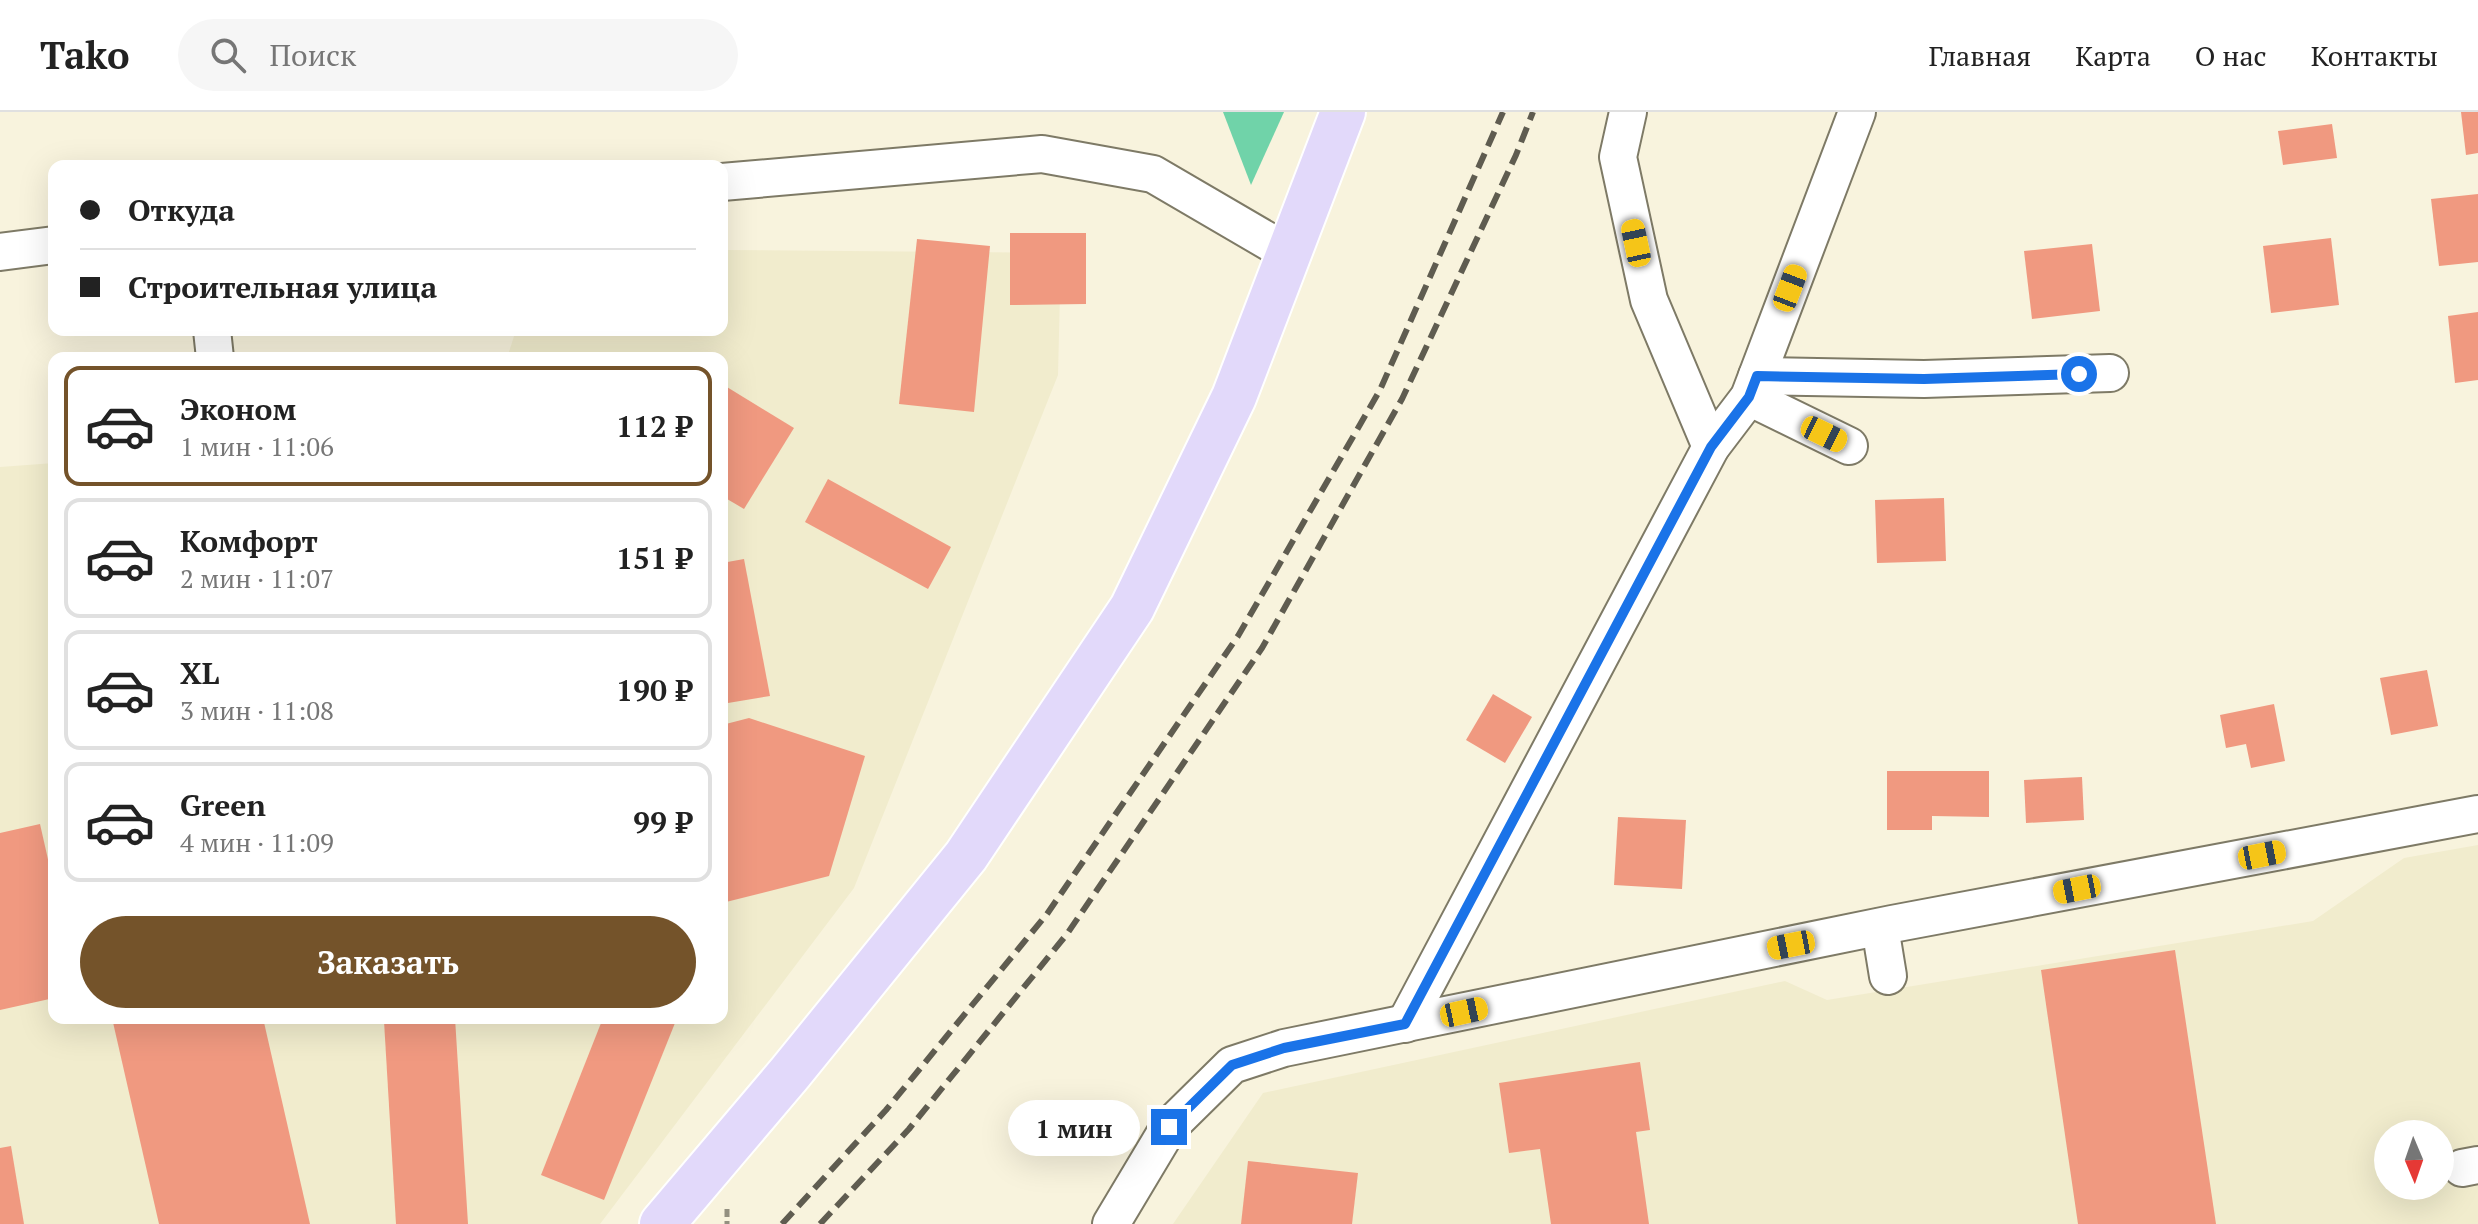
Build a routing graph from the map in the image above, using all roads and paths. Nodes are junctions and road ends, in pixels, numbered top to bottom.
1 (1343, 112) edge
2 (1628, 112) edge
3 (1857, 112) edge
4 (728, 181) edge
5 (48, 246) edge
6 (0, 252) edge
7 (1290, 254) junction
8 (2110, 373) dead end
9 (1753, 386) junction
10 (1849, 446) dead end
11 (1711, 447) junction
12 (2478, 814) edge
13 (1880, 927) junction
14 (1888, 976) dead end
15 (1405, 1024) junction
16 (662, 1224) edge
17 (1111, 1224) edge

1 - 7 main road
2 - 11 street
3 - 9 street
4 - 7 street
5 - 6 street
7 - 16 main road
8 - 9 street
9 - 10 street
9 - 11 street
11 - 15 street
12 - 13 street
13 - 14 street
13 - 15 street
15 - 17 street

